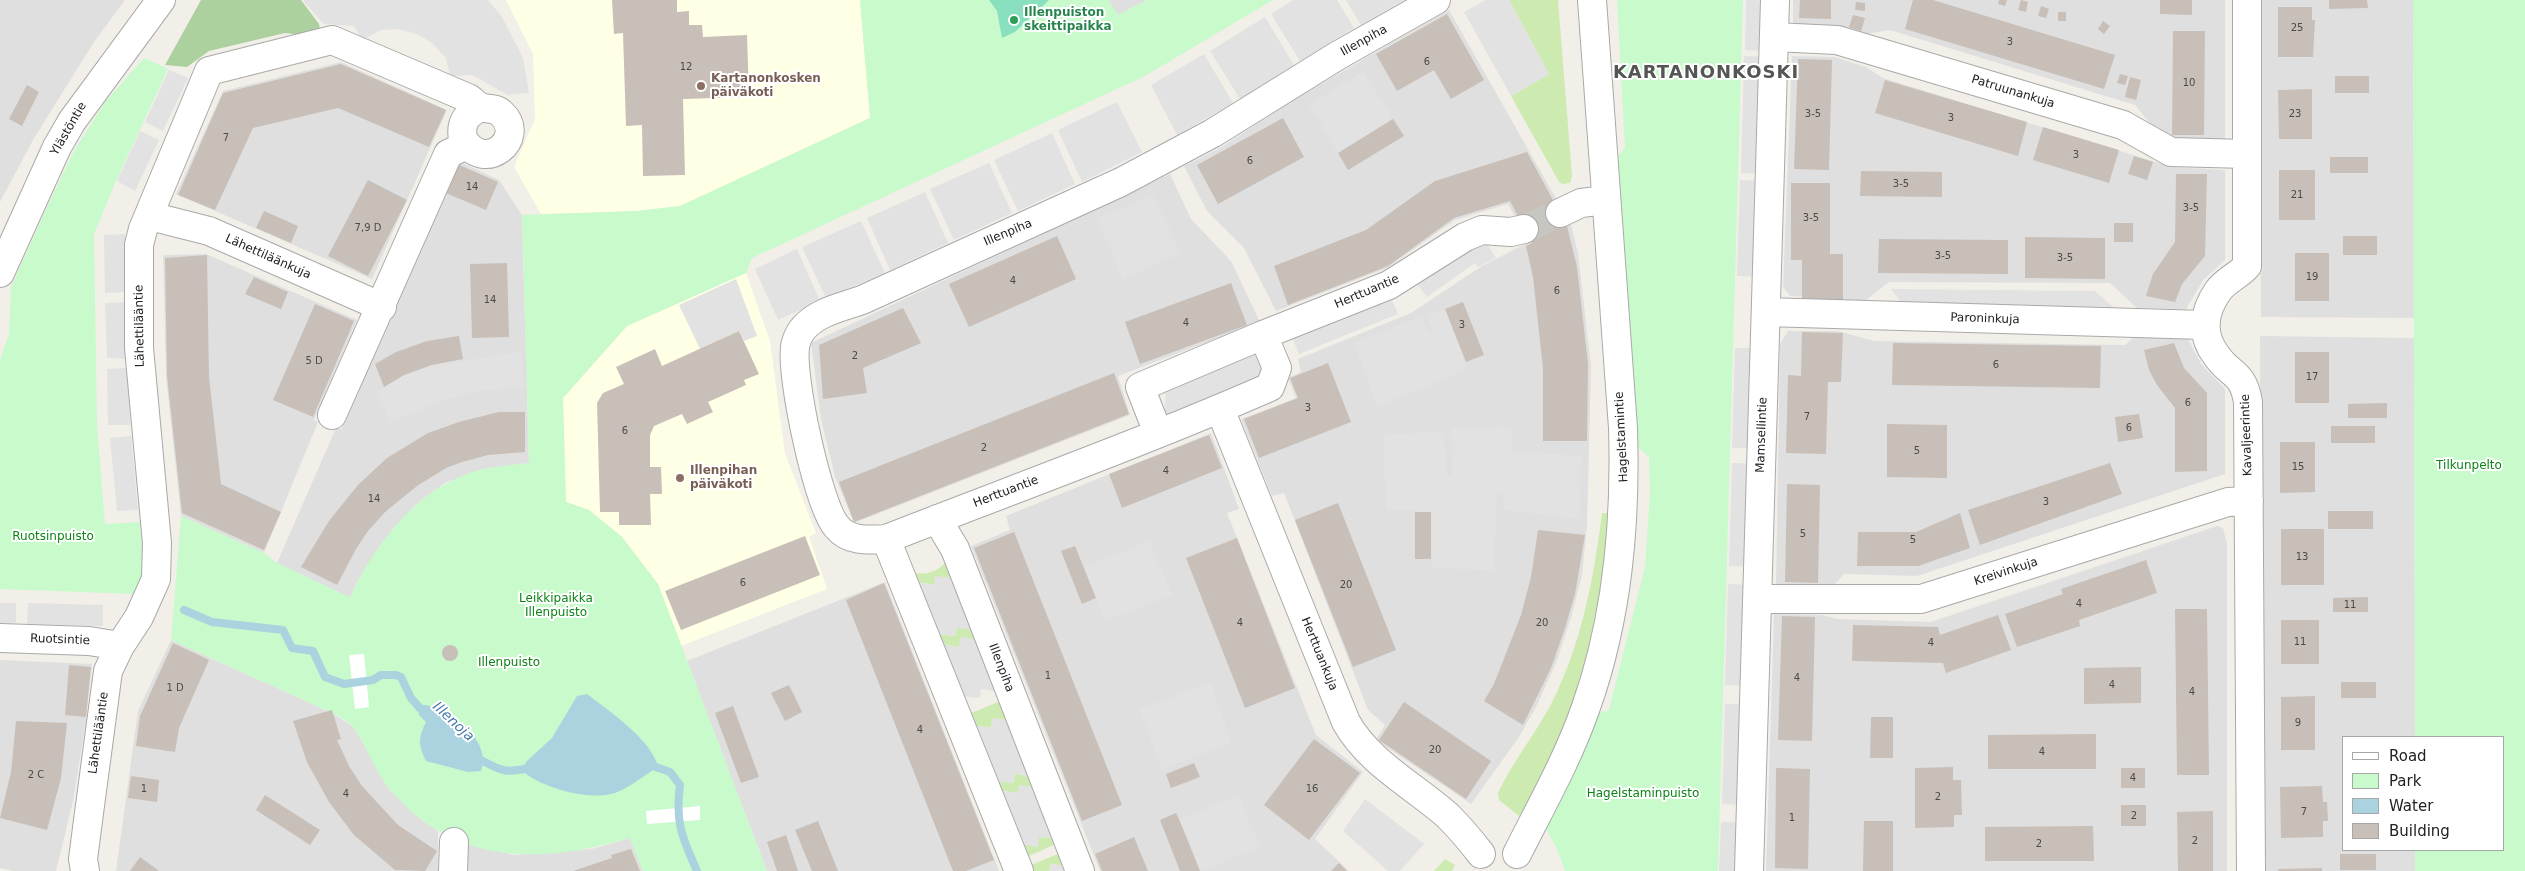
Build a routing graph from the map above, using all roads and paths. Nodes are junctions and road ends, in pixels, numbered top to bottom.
1 (161, 0) edge
2 (1436, 0) edge
3 (1592, 0) edge
4 (1776, 0) edge
5 (2246, 0) edge
6 (1774, 38) junction
7 (481, 107) junction
8 (466, 145) junction
9 (2247, 154) junction
10 (1606, 200) junction
11 (1560, 213) tunnel mouth
12 (150, 216) junction
13 (1524, 229) tunnel mouth
14 (0, 273) edge
15 (382, 307) junction
16 (1766, 312) junction
17 (2204, 325) junction
18 (1263, 335) junction
19 (1220, 409) junction
20 (332, 415) dead end
21 (1158, 433) junction
22 (2249, 500) junction
23 (937, 519) junction
24 (886, 539) junction
25 (1757, 599) junction
26 (0, 638) edge
27 (120, 646) junction
28 (454, 842) dead end
29 (1523, 862) edge
30 (1476, 863) edge
31 (85, 871) edge
32 (453, 871) edge
33 (1019, 871) edge
34 (1080, 871) edge
35 (1749, 871) edge
36 (2251, 871) edge

1 - 14 street, Ylästöntie
2 - 24 street, Illenpiha
3 - 10 street, Hagelstamintie
4 - 6 street, Mamsellintie
5 - 9 street
6 - 9 street, Patruunankuja
6 - 16 street, Mamsellintie
7 - 8 street
7 - 8 street, Lähettilääntie
7 - 12 street, Lähettilääntie
8 - 15 street
9 - 17 street
10 - 11 street
10 - 29 street, Hagelstamintie
12 - 15 street, Lähettiläänkuja
12 - 27 street, Lähettilääntie
13 - 18 street, Herttuantie
15 - 20 street
16 - 17 street, Paroninkuja
16 - 25 street, Mamsellintie
17 - 22 street, Kavaljeerintie
18 - 19 street, Herttuantie
18 - 21 street, Herttuantie
19 - 21 street, Herttuantie
19 - 30 street, Herttuankuja
21 - 23 street, Herttuantie
22 - 25 street, Kreivinkuja
22 - 36 street, Kavaljeerintie
23 - 24 street, Illenpiha
23 - 34 street, Illenpiha
24 - 33 street
25 - 35 street, Mamsellintie
26 - 27 street, Ruotsintie
27 - 31 street, Lähettilääntie
28 - 32 street
29 - 30 street

